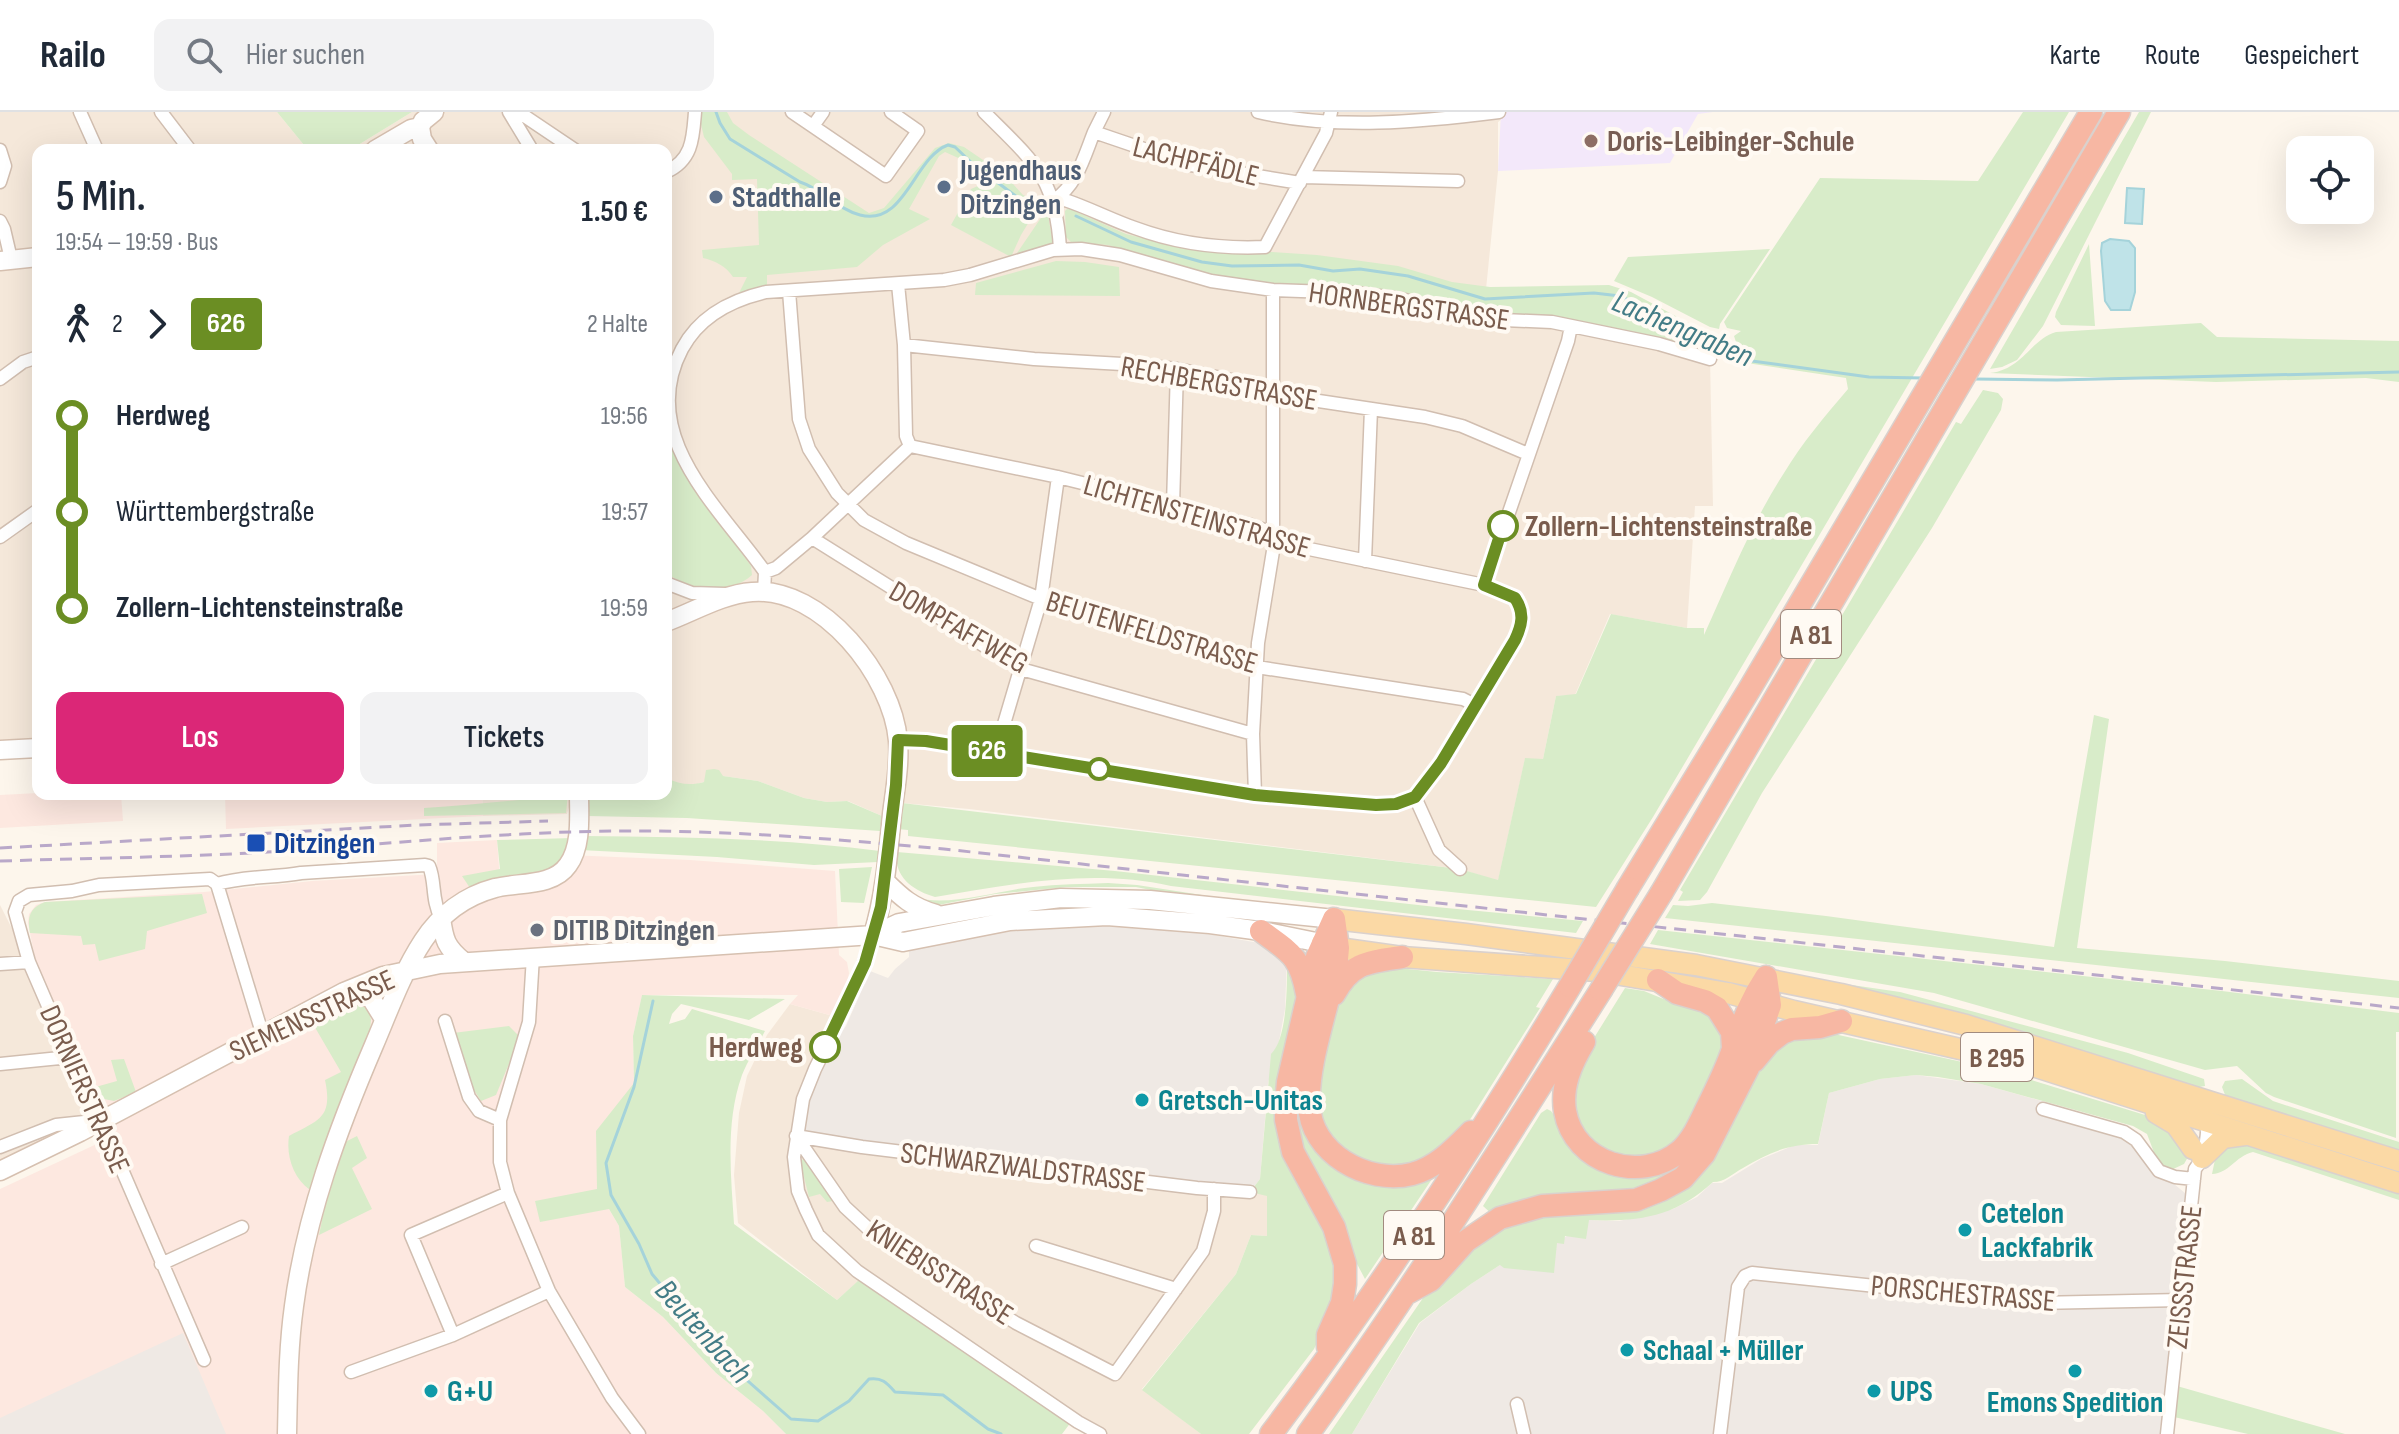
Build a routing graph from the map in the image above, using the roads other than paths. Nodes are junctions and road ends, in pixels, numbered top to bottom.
1 (80, 112) edge
2 (161, 112) edge
3 (434, 112) edge
4 (509, 112) edge
5 (695, 112) edge
6 (792, 112) edge
7 (823, 112) edge
8 (891, 112) edge
9 (984, 112) edge
10 (1104, 112) edge
11 (1258, 112) edge
12 (1499, 112) edge
13 (2091, 112) edge
14 (2119, 112) edge
15 (1330, 117) edge
16 (813, 126) junction
17 (420, 127) junction
18 (1094, 132) junction
19 (94, 144) edge
20 (185, 144) edge
21 (385, 144) edge
22 (426, 144) edge
23 (528, 144) edge
24 (566, 144) edge
25 (0, 150) edge
26 (672, 169) edge
27 (1302, 180) junction
28 (1458, 181) dead end
29 (0, 182) edge
30 (1053, 201) junction
31 (0, 221) edge
32 (1060, 249) junction
33 (32, 258) edge
34 (5, 260) edge
35 (898, 284) junction
36 (1273, 290) junction
37 (789, 291) junction
38 (1571, 326) junction
39 (904, 345) junction
40 (32, 359) edge
41 (1710, 359) dead end
42 (1177, 369) junction
43 (672, 372) edge
44 (0, 379) edge
45 (1274, 390) junction
46 (1371, 409) junction
47 (672, 432) edge
48 (910, 446) junction
49 (1528, 454) junction
50 (1058, 477) junction
51 (848, 505) junction
52 (1173, 505) junction
53 (32, 514) edge
54 (0, 537) edge
55 (1274, 537) junction
56 (812, 538) junction
57 (1365, 561) junction
58 (765, 572) junction
59 (672, 585) edge
60 (1484, 585) junction
61 (672, 589) edge
62 (764, 592) junction
63 (737, 595) junction
64 (1041, 599) junction
65 (695, 611) junction
66 (672, 620) edge
67 (1257, 667) junction
68 (1021, 669) junction
69 (1475, 705) junction
70 (1004, 724) dead end
71 (1253, 734) junction
72 (898, 740) junction
73 (32, 748) edge
74 (0, 750) edge
75 (1255, 795) junction
76 (1415, 797) junction
77 (579, 800) edge
78 (1460, 869) dead end
79 (885, 881) junction
80 (217, 884) junction
81 (1122, 898) junction
82 (942, 915) junction
83 (1107, 916) junction
84 (441, 918) junction
85 (1334, 919) junction
86 (1261, 931) junction
87 (873, 935) junction
88 (1330, 946) junction
89 (533, 956) junction
90 (1402, 957) junction
91 (463, 961) junction
92 (29, 962) junction
93 (0, 964) edge
94 (407, 970) junction
95 (1766, 977) junction
96 (1658, 980) junction
97 (1608, 990) junction
98 (344, 992) junction
99 (1761, 1002) junction
100 (1317, 1005) junction
101 (384, 1019) junction
102 (445, 1021) dead end
103 (1841, 1021) junction
104 (263, 1036) junction
105 (70, 1057) junction
106 (1740, 1060) junction
107 (0, 1064) edge
108 (2149, 1104) junction
109 (2043, 1109) dead end
110 (1496, 1110) junction
111 (2209, 1112) junction
112 (500, 1120) junction
113 (101, 1121) junction
114 (2247, 1135) junction
115 (796, 1136) junction
116 (0, 1147) edge
117 (2399, 1161) edge
118 (2196, 1164) junction
119 (0, 1171) edge
120 (2399, 1183) edge
121 (1214, 1189) junction
122 (1250, 1192) dead end
123 (508, 1193) junction
124 (242, 1227) dead end
125 (1036, 1246) dead end
126 (161, 1264) junction
127 (1176, 1289) junction
128 (549, 1291) junction
129 (1407, 1293) junction
130 (2181, 1300) junction
131 (453, 1335) junction
132 (1329, 1357) junction
133 (204, 1360) dead end
134 (351, 1372) dead end
135 (1517, 1404) dead end
136 (287, 1434) edge
137 (639, 1434) edge
138 (1100, 1434) edge
139 (1271, 1434) edge
140 (1308, 1434) edge
141 (1524, 1434) edge
142 (1720, 1434) edge
143 (2167, 1434) edge

1 - 19 street
2 - 20 street
3 - 17 main road
4 - 23 street
4 - 24 street
5 - 26 street
6 - 16 street
7 - 16 street
8 - 16 street
9 - 30 street
10 - 18 street, LACHPFÄDLE
11 - 15 street
12 - 15 street
13 - 110 highway, A 81, bridge
14 - 97 highway, A 81, bridge
15 - 27 street
17 - 21 main road
17 - 22 main road
18 - 27 street, LACHPFÄDLE
18 - 30 street, LACHPFÄDLE
25 - 29 street
27 - 28 street, LACHPFÄDLE
27 - 30 street
30 - 32 street
31 - 34 street
32 - 35 street, HORNBERGSTRASSE
32 - 36 street, HORNBERGSTRASSE
33 - 34 main road
35 - 37 street, HORNBERGSTRASSE
35 - 39 street
36 - 38 street, HORNBERGSTRASSE
36 - 45 street
37 - 43 street, HORNBERGSTRASSE
37 - 51 street, BEUTENFELDSTRASSE
38 - 41 street, HORNBERGSTRASSE
38 - 49 street
39 - 42 street, RECHBERGSTRASSE
39 - 48 street
40 - 44 street
42 - 45 street, RECHBERGSTRASSE
42 - 52 street
45 - 46 street, RECHBERGSTRASSE
45 - 55 street
46 - 49 street, RECHBERGSTRASSE
46 - 57 street
47 - 58 street, HORNBERGSTRASSE
48 - 50 street, LICHTENSTEINSTRASSE
48 - 51 street
49 - 60 street
50 - 52 street, LICHTENSTEINSTRASSE
50 - 64 street
51 - 56 street
51 - 64 street, BEUTENFELDSTRASSE
52 - 55 street, LICHTENSTEINSTRASSE
53 - 54 street
55 - 57 street, LICHTENSTEINSTRASSE
55 - 67 street
56 - 58 street
56 - 68 street, DOMPFAFFWEG
57 - 60 street, LICHTENSTEINSTRASSE
58 - 62 street
59 - 63 street
60 - 69 street, LICHTENSTEINSTRASSE
61 - 65 street
62 - 63 main road
62 - 72 main road
63 - 65 main road
64 - 67 street, BEUTENFELDSTRASSE
64 - 68 street
65 - 66 main road
67 - 69 street, BEUTENFELDSTRASSE
67 - 71 street
68 - 70 street
68 - 71 street, DOMPFAFFWEG
69 - 76 street
71 - 75 street
72 - 75 street
72 - 79 main road
73 - 74 main road
75 - 76 street
76 - 78 street
77 - 84 main road
79 - 82 main road
79 - 87 main road
80 - 84 street
80 - 92 street, DORNIERSTRASSE
80 - 104 street
81 - 82 main road
81 - 83 main road
81 - 85 main road
82 - 87 main road
83 - 86 main road
83 - 87 main road
84 - 91 main road
84 - 94 main road
85 - 88 highway, A 81
85 - 95 main road, B 295
86 - 88 main road
86 - 100 highway
87 - 89 main road, SIEMENSSTRASSE
87 - 115 street
88 - 90 main road, B 295
88 - 100 highway, A 81
89 - 91 main road, SIEMENSSTRASSE
89 - 112 street
90 - 96 main road, B 295
90 - 100 highway
91 - 94 main road, SIEMENSSTRASSE
92 - 93 street
92 - 105 street, DORNIERSTRASSE
94 - 98 main road, SIEMENSSTRASSE
94 - 101 main road
95 - 99 highway, A 81
95 - 111 main road, B 295
96 - 99 main road, B 295
96 - 106 highway
97 - 106 highway, A 81
97 - 129 highway, A 81
98 - 101 main road
98 - 104 main road, SIEMENSSTRASSE
99 - 103 main road, B 295
99 - 106 highway, A 81
100 - 110 highway, A 81
100 - 132 highway, A 81
101 - 136 main road
102 - 112 street
103 - 106 highway
103 - 108 main road, B 295
104 - 113 main road, SIEMENSSTRASSE
105 - 107 street
105 - 113 street, DORNIERSTRASSE
106 - 129 highway
108 - 111 main road, B 295
108 - 118 main road
109 - 118 street
110 - 132 highway, A 81
111 - 114 main road, B 295
111 - 117 main road, B 295
111 - 118 street, ZEISSSTRASSE
112 - 123 street
113 - 116 street, SIEMENSSTRASSE
113 - 119 main road, SIEMENSSTRASSE
113 - 126 street, DORNIERSTRASSE
114 - 118 main road
114 - 120 main road, B 295
115 - 121 street, SCHWARZWALDSTRASSE
115 - 127 street, KNIEBISSTRASSE
115 - 138 street
118 - 130 street, ZEISSSTRASSE
121 - 122 street, SCHWARZWALDSTRASSE
121 - 127 street
123 - 128 street
123 - 131 street
124 - 126 street
125 - 127 street
126 - 133 street, DORNIERSTRASSE
128 - 131 street
128 - 137 street
129 - 140 highway, A 81
130 - 142 street, PORSCHESTRASSE
130 - 143 street, ZEISSSTRASSE
131 - 134 street
132 - 139 highway, A 81
135 - 141 street

